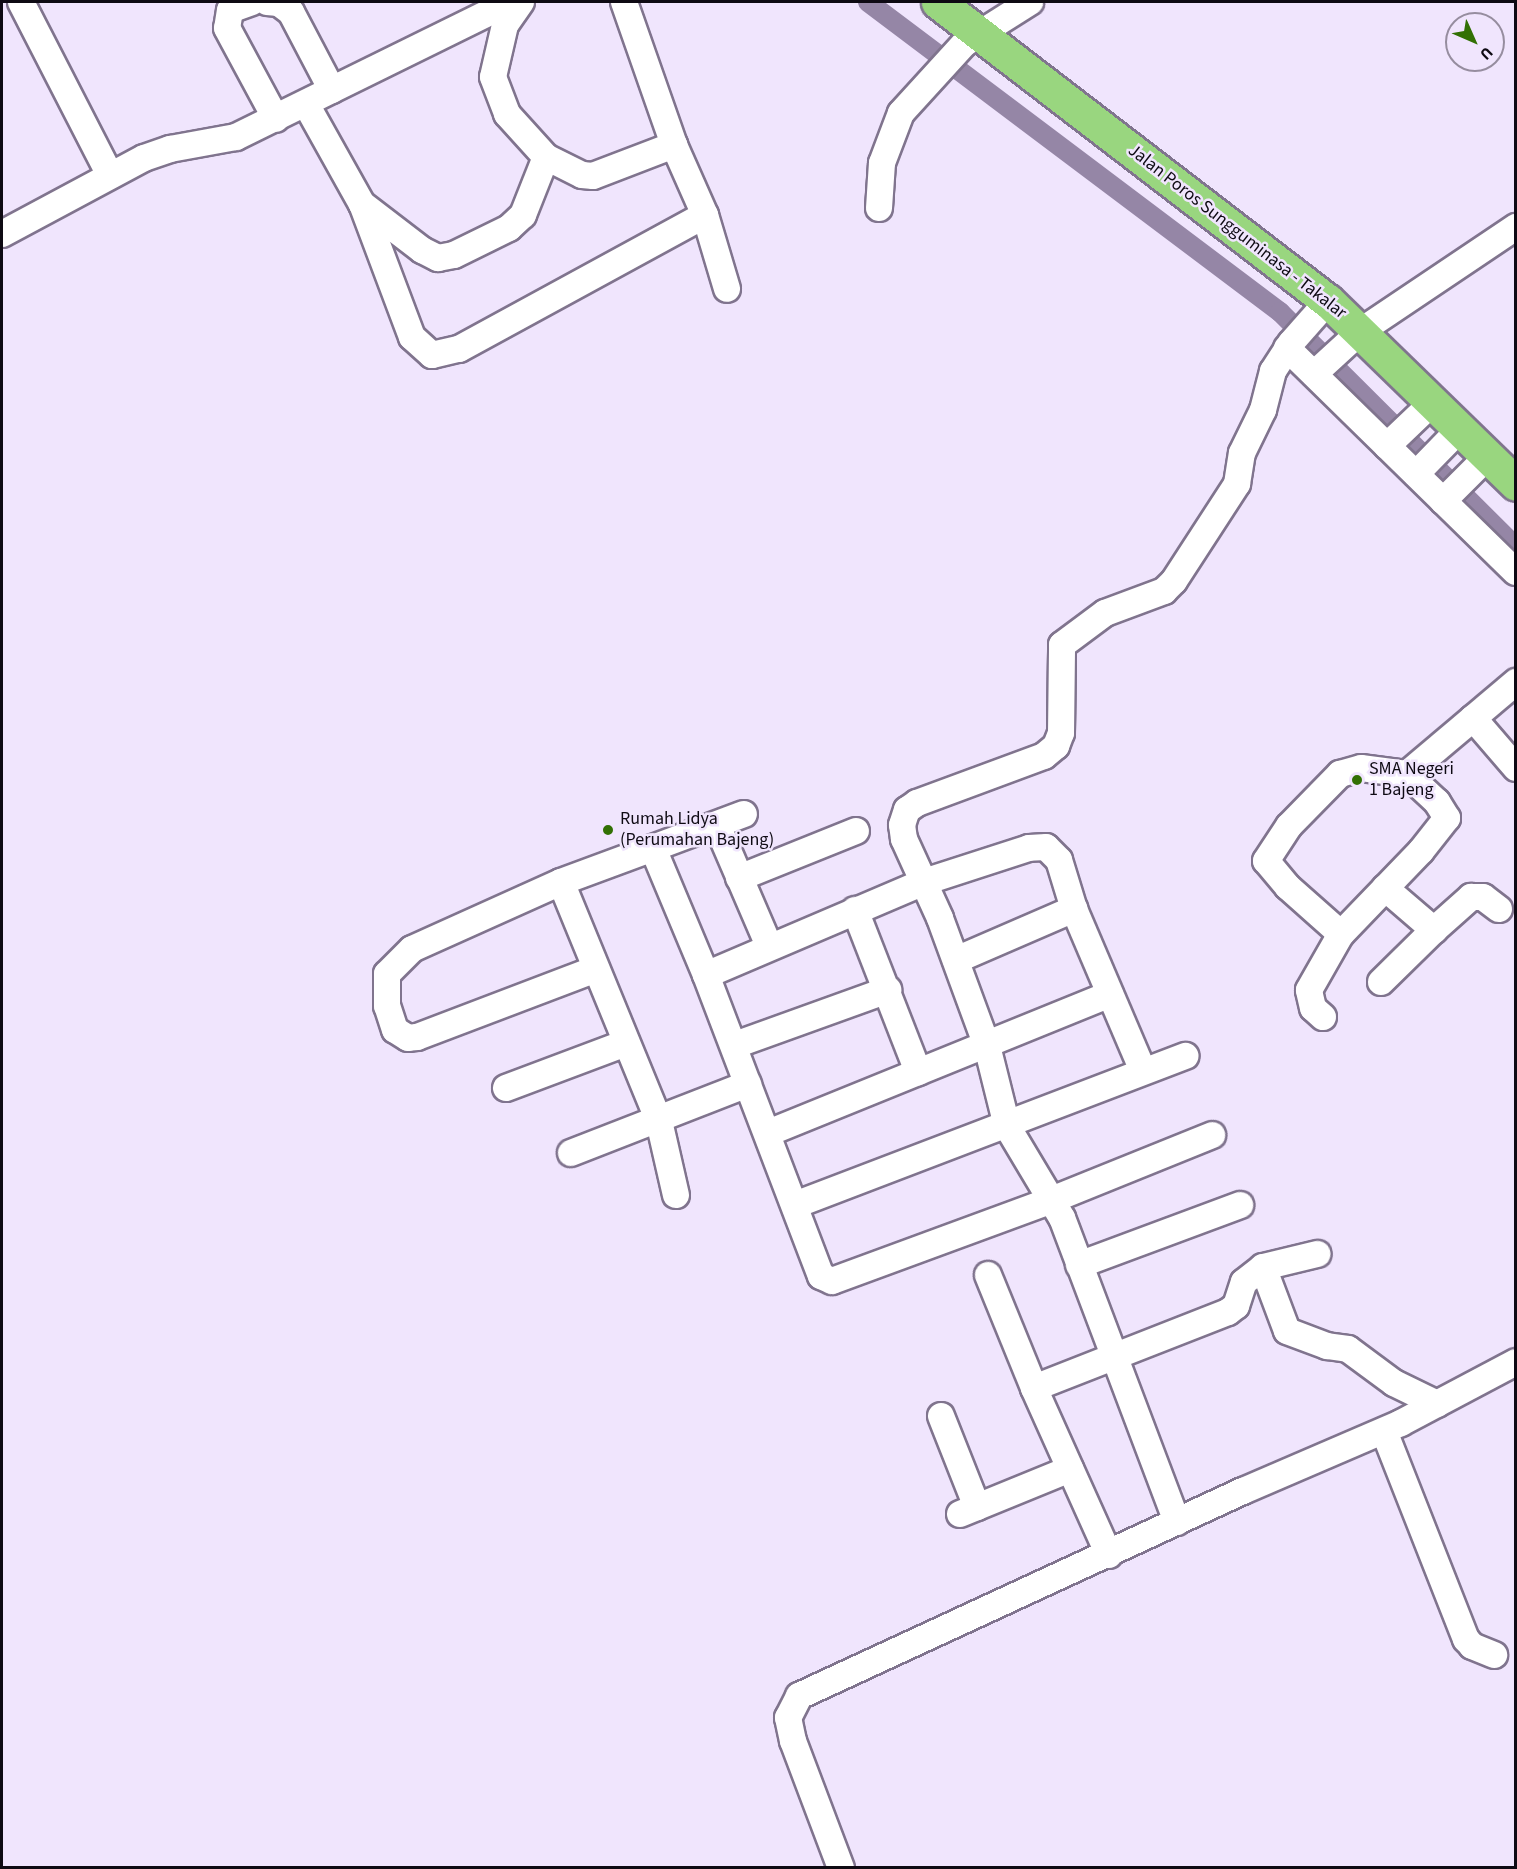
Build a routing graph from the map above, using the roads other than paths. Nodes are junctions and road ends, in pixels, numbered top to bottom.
1 (21, 2) edge
2 (252, 2) edge
3 (267, 2) edge
4 (509, 2) edge
5 (521, 2) edge
6 (624, 2) edge
7 (938, 2) edge
8 (1030, 2) edge
9 (972, 39) junction
10 (332, 90) junction
11 (306, 104) junction
12 (276, 119) junction
13 (674, 145) junction
14 (546, 157) junction
15 (110, 175) junction
16 (362, 204) junction
17 (879, 208) dead end
18 (705, 215) junction
19 (1515, 227) edge
20 (2, 234) edge
21 (727, 289) dead end
22 (1322, 308) junction
23 (1352, 338) junction
24 (1289, 345) junction
25 (1317, 370) junction
26 (1425, 412) junction
27 (1452, 436) junction
28 (1389, 444) junction
29 (1481, 462) junction
30 (1418, 471) junction
31 (1515, 484) edge
32 (1446, 498) junction
33 (1515, 572) edge
34 (1515, 682) edge
35 (1473, 718) junction
36 (1515, 768) edge
37 (1407, 774) junction
38 (744, 814) dead end
39 (717, 825) junction
40 (855, 831) dead end
41 (653, 848) junction
42 (739, 878) junction
43 (561, 882) junction
44 (924, 882) junction
45 (1385, 888) junction
46 (1074, 909) junction
47 (1499, 909) dead end
48 (855, 910) junction
49 (1434, 930) junction
50 (1341, 934) junction
51 (769, 946) junction
52 (956, 960) junction
53 (596, 969) junction
54 (706, 975) junction
55 (1382, 982) dead end
56 (888, 990) junction
57 (1110, 994) junction
58 (1323, 1017) dead end
59 (626, 1042) junction
60 (735, 1046) junction
61 (987, 1046) junction
62 (1186, 1056) dead end
63 (1143, 1071) junction
64 (918, 1072) junction
65 (748, 1084) junction
66 (506, 1088) dead end
67 (659, 1121) junction
68 (1007, 1126) junction
69 (768, 1133) junction
70 (1212, 1136) dead end
71 (571, 1153) dead end
72 (676, 1195) dead end
73 (1049, 1201) junction
74 (1240, 1204) dead end
75 (795, 1205) junction
76 (1317, 1254) dead end
77 (1079, 1265) junction
78 (1263, 1267) junction
79 (988, 1275) dead end
80 (1115, 1355) junction
81 (1515, 1362) edge
82 (1034, 1388) junction
83 (1437, 1404) junction
84 (941, 1416) dead end
85 (1384, 1431) junction
86 (1070, 1468) junction
87 (1178, 1522) junction
88 (1108, 1555) junction
89 (1494, 1655) dead end
90 (841, 1868) edge

1 - 15 street
2 - 12 street
3 - 10 street
4 - 10 street
5 - 14 street
6 - 13 street
7 - 9 highway, Jalan Poros Sungguminasa - Takalar
8 - 9 street
9 - 17 street
9 - 22 highway, Jalan Poros Sungguminasa - Takalar
10 - 11 street
11 - 12 street
11 - 16 street
12 - 15 street
13 - 14 street
13 - 18 street
14 - 16 street
15 - 20 street
16 - 18 street
18 - 21 street
19 - 23 street
22 - 23 highway, Jalan Poros Sungguminasa - Takalar
22 - 24 street
23 - 25 street
23 - 26 highway, Jalan Poros Sungguminasa - Takalar
24 - 25 street
24 - 44 street
25 - 28 street
26 - 27 highway, Jalan Poros Sungguminasa - Takalar
26 - 28 street
27 - 29 highway, Jalan Poros Sungguminasa - Takalar
27 - 30 street
28 - 30 street
29 - 31 highway, Jalan Poros Sungguminasa - Takalar
29 - 32 street
30 - 32 street
32 - 33 street
34 - 35 street
35 - 36 street
35 - 37 street
37 - 45 street
37 - 50 street
38 - 39 street
39 - 41 street
39 - 42 street
40 - 42 street
41 - 43 street
41 - 54 street
42 - 51 street
43 - 53 street
43 - 53 street
44 - 46 street
44 - 48 street
44 - 52 street
45 - 49 street
45 - 50 street
46 - 52 street
46 - 57 street
47 - 49 street
48 - 51 street
48 - 56 street
49 - 55 street
50 - 58 street
51 - 54 street
52 - 61 street
53 - 59 street
54 - 60 street
56 - 60 street
56 - 64 street
57 - 61 street
57 - 63 street
59 - 66 street
59 - 67 street
60 - 65 street
61 - 64 street
61 - 68 street
62 - 63 street
63 - 68 street
64 - 69 street
65 - 67 street
65 - 69 street
67 - 71 street
67 - 72 street
68 - 73 street
68 - 75 street
69 - 75 street
70 - 73 street
73 - 75 street
73 - 77 street
74 - 77 street
76 - 78 street
77 - 80 street
78 - 80 street
78 - 83 street
79 - 82 street
80 - 82 street
80 - 87 street
81 - 83 street
82 - 86 street
83 - 85 street
84 - 86 street
85 - 87 street
85 - 89 street
86 - 88 street
87 - 88 street
88 - 90 street

